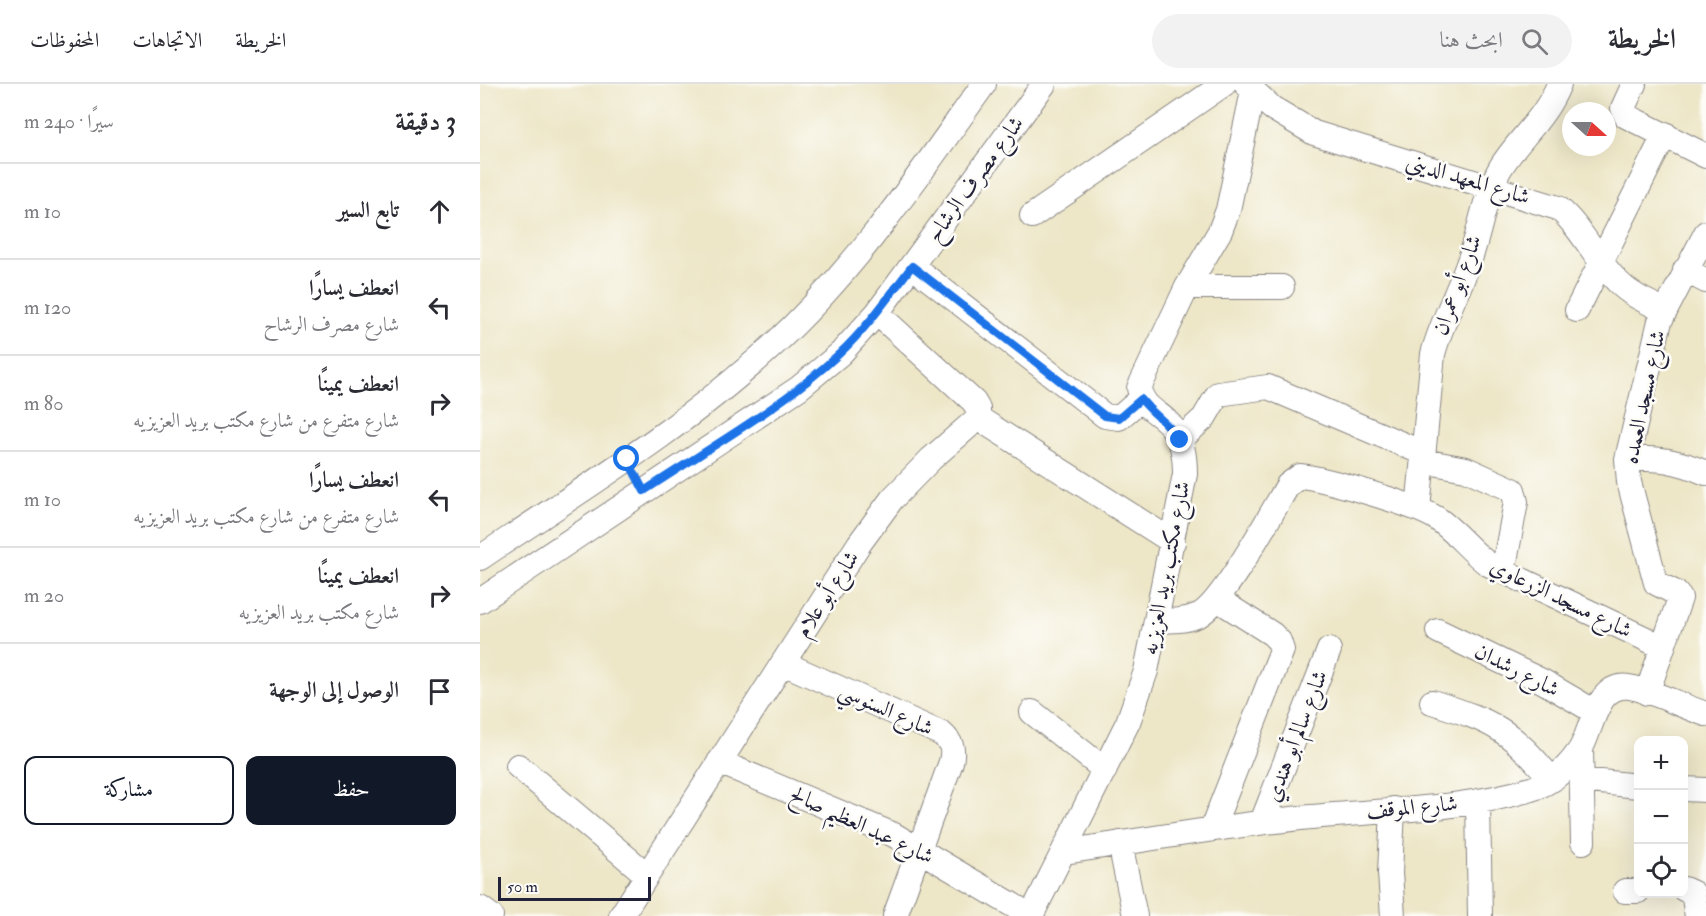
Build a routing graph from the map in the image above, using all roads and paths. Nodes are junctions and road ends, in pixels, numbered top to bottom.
1 (984, 84) edge
2 (1044, 84) edge
3 (1224, 84) edge
4 (1559, 84) edge
5 (1634, 84) edge
6 (1249, 88) edge
7 (1665, 134) junction
8 (1706, 156) edge
9 (1491, 186) junction
10 (1032, 216) dead end
11 (1706, 233) edge
12 (1601, 262) junction
13 (912, 266) junction
14 (1696, 276) edge
15 (1187, 287) junction
16 (1282, 287) dead end
17 (1577, 310) dead end
18 (1664, 310) junction
19 (878, 312) junction
20 (1141, 399) junction
21 (978, 418) junction
22 (1180, 440) junction
23 (1423, 457) junction
24 (627, 459) junction
25 (1627, 459) junction
26 (1706, 473) edge
27 (644, 491) junction
28 (1418, 509) junction
29 (1173, 542) junction
30 (480, 558) edge
31 (1503, 572) junction
32 (1218, 598) junction
33 (480, 601) edge
34 (1158, 620) junction
35 (1438, 631) dead end
36 (1663, 646) junction
37 (1329, 650) dead end
38 (783, 663) junction
39 (1647, 693) junction
40 (1432, 702) dead end
41 (1032, 711) dead end
42 (1595, 712) junction
43 (1706, 714) edge
44 (1581, 748) junction
45 (719, 762) junction
46 (518, 766) dead end
47 (1105, 770) junction
48 (1552, 780) junction
49 (1581, 780) junction
50 (1634, 786) edge
51 (1688, 789) edge
52 (1706, 790) edge
53 (1478, 801) junction
54 (1393, 808) junction
55 (1262, 822) junction
56 (1212, 829) junction
57 (1583, 842) dead end
58 (1120, 843) junction
59 (919, 849) junction
60 (1063, 852) junction
61 (647, 875) junction
62 (1688, 891) edge
63 (480, 908) edge
64 (491, 916) edge
65 (621, 916) edge
66 (895, 916) edge
67 (1031, 916) edge
68 (1135, 916) edge
69 (1393, 916) edge
70 (1480, 916) edge
71 (1697, 916) edge

1 - 24 street
2 - 13 street, شارع مصرف الرشاح
3 - 10 street
4 - 9 street, شارع أبو عمران
5 - 7 street
6 - 9 street, شارع المعهد الديني
6 - 15 street
7 - 8 street
7 - 12 street
9 - 12 street, شارع المعهد الديني
9 - 23 street, شارع أبو عمران
11 - 14 street, شارع مسجد العمده
12 - 17 street
12 - 18 street, شارع المعهد الديني
13 - 19 street, شارع مصرف الرشاح
13 - 20 street
14 - 18 street, شارع مسجد العمده
15 - 16 street
15 - 20 street
18 - 25 street, شارع مسجد العمده
19 - 21 street
19 - 27 street, شارع مصرف الرشاح
20 - 22 street
21 - 29 street
21 - 38 street, شارع أبو علام
22 - 23 street
22 - 29 street, شارع مكتب بريد العزيزيه
23 - 28 street, شارع أبو عمران
23 - 31 street
24 - 27 street
24 - 30 street
25 - 26 street
25 - 36 street, شارع مسجد العمده
27 - 33 street, شارع مصرف الرشاح
28 - 31 street, شارع مسجد الزرعاوي
28 - 32 street, شارع مسجد الزرعاوي
29 - 34 street, شارع مكتب بريد العزيزيه
31 - 36 street, شارع مسجد الزرعاوي
32 - 34 street, شارع مسجد الزرعاوي
32 - 56 street
34 - 47 street, شارع مكتب بريد العزيزيه
35 - 42 street, شارع رشدان
36 - 39 street, شارع مسجد العمده
37 - 55 street, شارع سالم أبو هندي
38 - 45 street, شارع أبو علام
38 - 59 street, شارع السنوسي
39 - 42 street, شارع الموقف
39 - 43 street, شارع الموقف
40 - 48 street
41 - 47 street
42 - 44 street, شارع الموقف
44 - 48 street, شارع الموقف
44 - 49 street
45 - 59 street, شارع عبد العظيم صالح
45 - 61 street, شارع أبو علام
46 - 61 street
47 - 60 street, شارع مكتب بريد العزيزيه
48 - 53 street, شارع الموقف
49 - 50 street
49 - 57 street
51 - 52 street
53 - 54 street, شارع الموقف
53 - 70 street
54 - 55 street, شارع الموقف
54 - 69 street
55 - 56 street, شارع الموقف
56 - 58 street, شارع الموقف
58 - 60 street, شارع الموقف
58 - 68 street
59 - 66 street, شارع السنوسي
59 - 67 street, شارع عبد العظيم صالح
60 - 67 street, شارع مكتب بريد العزيزيه
61 - 65 street, شارع أبو علام
62 - 71 street
63 - 64 street

